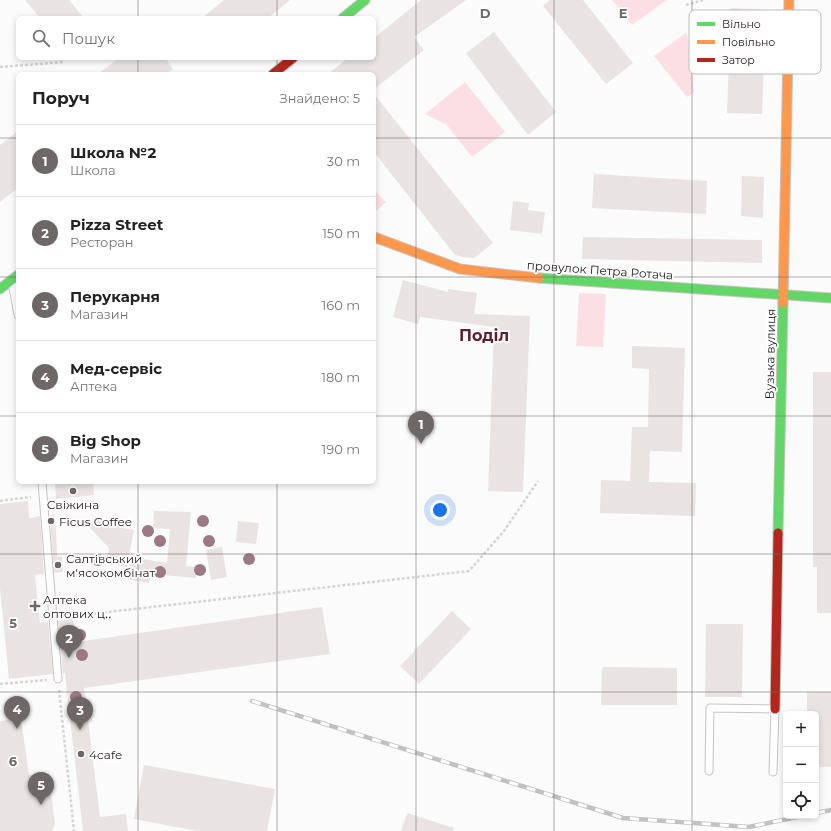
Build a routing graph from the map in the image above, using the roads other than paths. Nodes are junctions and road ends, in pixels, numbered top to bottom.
1 (365, 0) edge
2 (789, 0) edge
3 (789, 10) edge
4 (345, 16) edge
5 (290, 60) edge
6 (276, 72) edge
7 (787, 74) edge
8 (376, 238) edge
9 (15, 277) edge
10 (0, 289) edge
11 (16, 290) edge
12 (783, 295) junction
13 (831, 298) edge
14 (42, 484) edge
15 (58, 679) road end
16 (775, 709) junction
17 (709, 771) dead end
18 (773, 772) dead end

1 - 4 street
2 - 3 street, Вузька вулиця
5 - 6 street
7 - 12 street, Вузька вулиця
8 - 12 street, провулок Петра Ротача
9 - 10 street
9 - 11 lane
12 - 13 street, провулок Петра Ротача
12 - 16 street, Вузька вулиця
14 - 15 lane
16 - 17 lane
16 - 18 lane

